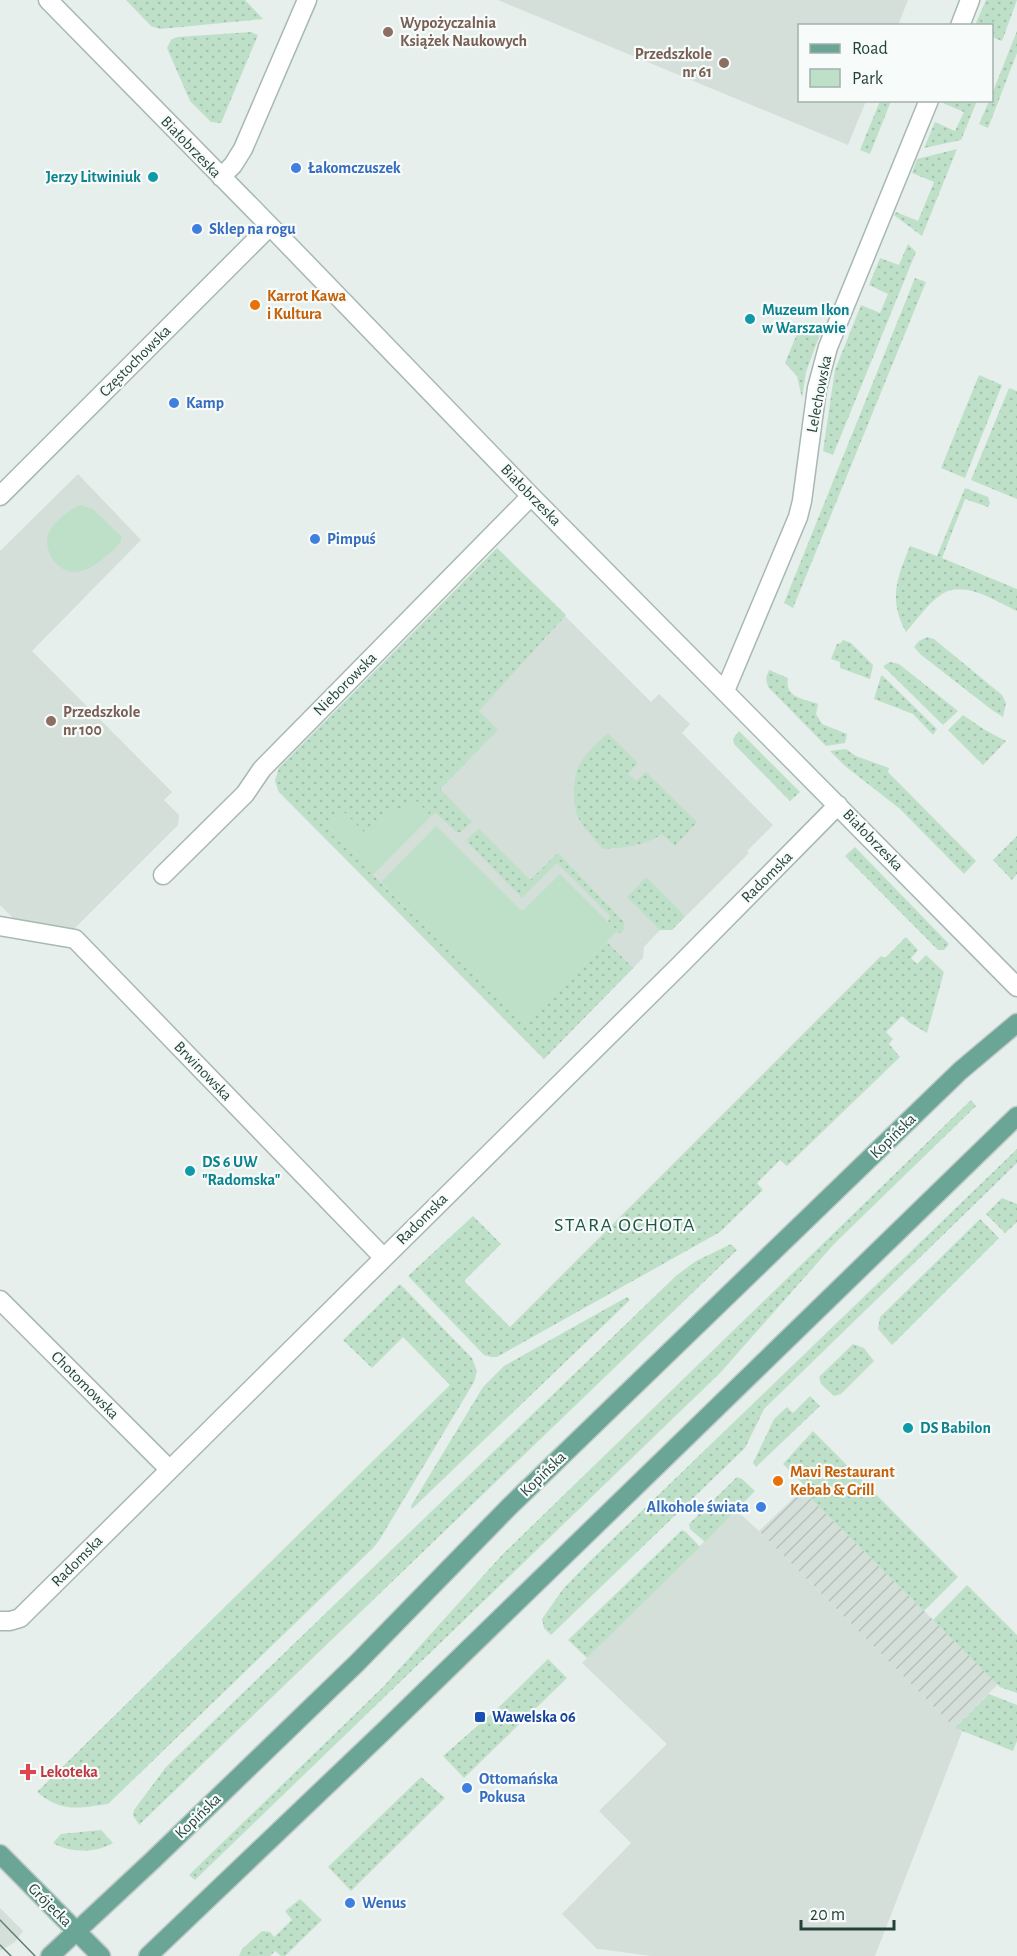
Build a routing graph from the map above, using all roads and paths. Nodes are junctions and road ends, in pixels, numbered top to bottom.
1 (48, 0) edge
2 (307, 0) edge
3 (970, 0) edge
4 (961, 24) edge
5 (928, 102) edge
6 (221, 177) junction
7 (270, 226) junction
8 (0, 496) edge
9 (531, 496) junction
10 (725, 691) junction
11 (838, 805) junction
12 (163, 875) dead end
13 (0, 926) edge
14 (1017, 987) edge
15 (1017, 1023) edge
16 (1017, 1116) edge
17 (384, 1258) junction
18 (0, 1300) edge
19 (170, 1469) junction
20 (0, 1621) edge
21 (0, 1854) edge
22 (76, 1932) junction
23 (50, 1956) edge
24 (100, 1956) edge
25 (148, 1956) edge

1 - 6 street, Białobrzeska
2 - 6 street
3 - 4 street
5 - 10 street, Lelechowska
6 - 7 street, Białobrzeska
7 - 8 street, Częstochowska
7 - 9 street, Białobrzeska
9 - 10 street, Białobrzeska
9 - 12 street, Nieborowska
10 - 11 street, Białobrzeska
11 - 14 street, Białobrzeska
11 - 17 street, Radomska
13 - 17 street, Brwinowska
15 - 22 main road, Kopińska
16 - 25 main road
17 - 19 street, Radomska
18 - 19 street, Chotomowska
19 - 20 street, Radomska
21 - 22 main road, Grójecka
22 - 23 main road, Kopińska
22 - 24 main road, Grójecka

